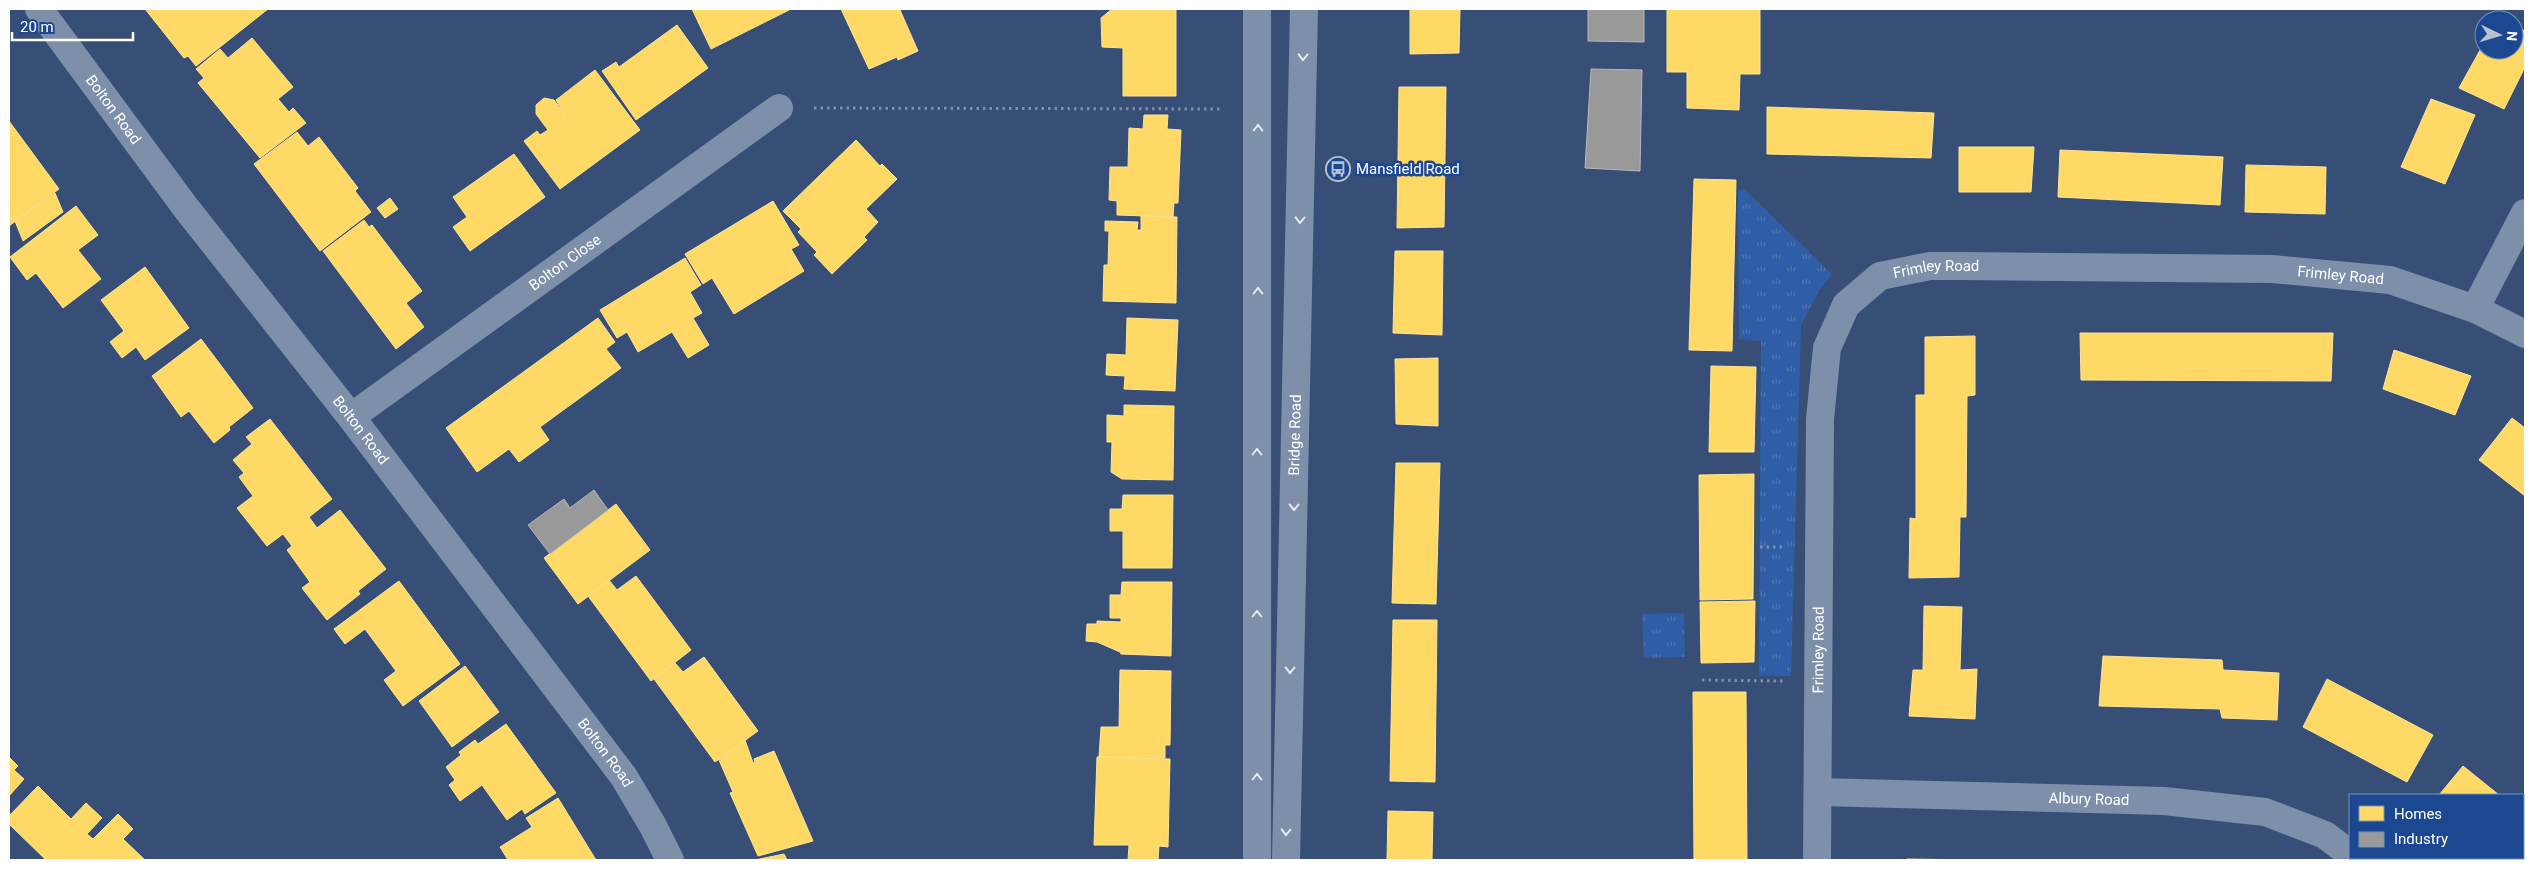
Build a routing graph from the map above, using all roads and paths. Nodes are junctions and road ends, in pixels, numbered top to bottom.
1 (39, 9) edge
2 (1257, 9) edge
3 (1304, 9) edge
4 (780, 108) joint
5 (1258, 109) junction
6 (2525, 213) edge
7 (2475, 309) junction
8 (2525, 334) edge
9 (351, 417) junction
10 (1702, 680) dead end
11 (1819, 681) junction
12 (1818, 792) junction
13 (2349, 853) edge
14 (670, 860) edge
15 (1257, 860) edge
16 (1286, 860) edge
17 (1817, 860) edge

1 - 9 street, Bolton Road
2 - 5 street
3 -> 16 street, Bridge Road
4 - 5 path
4 - 9 street, Bolton Close
15 -> 5 street
6 - 7 street
7 - 8 street, Frimley Road
7 - 11 street, Frimley Road
9 - 14 street, Bolton Road
10 - 11 path
11 - 12 street, Frimley Road
12 - 13 street, Albury Road
12 - 17 street, Frimley Road

